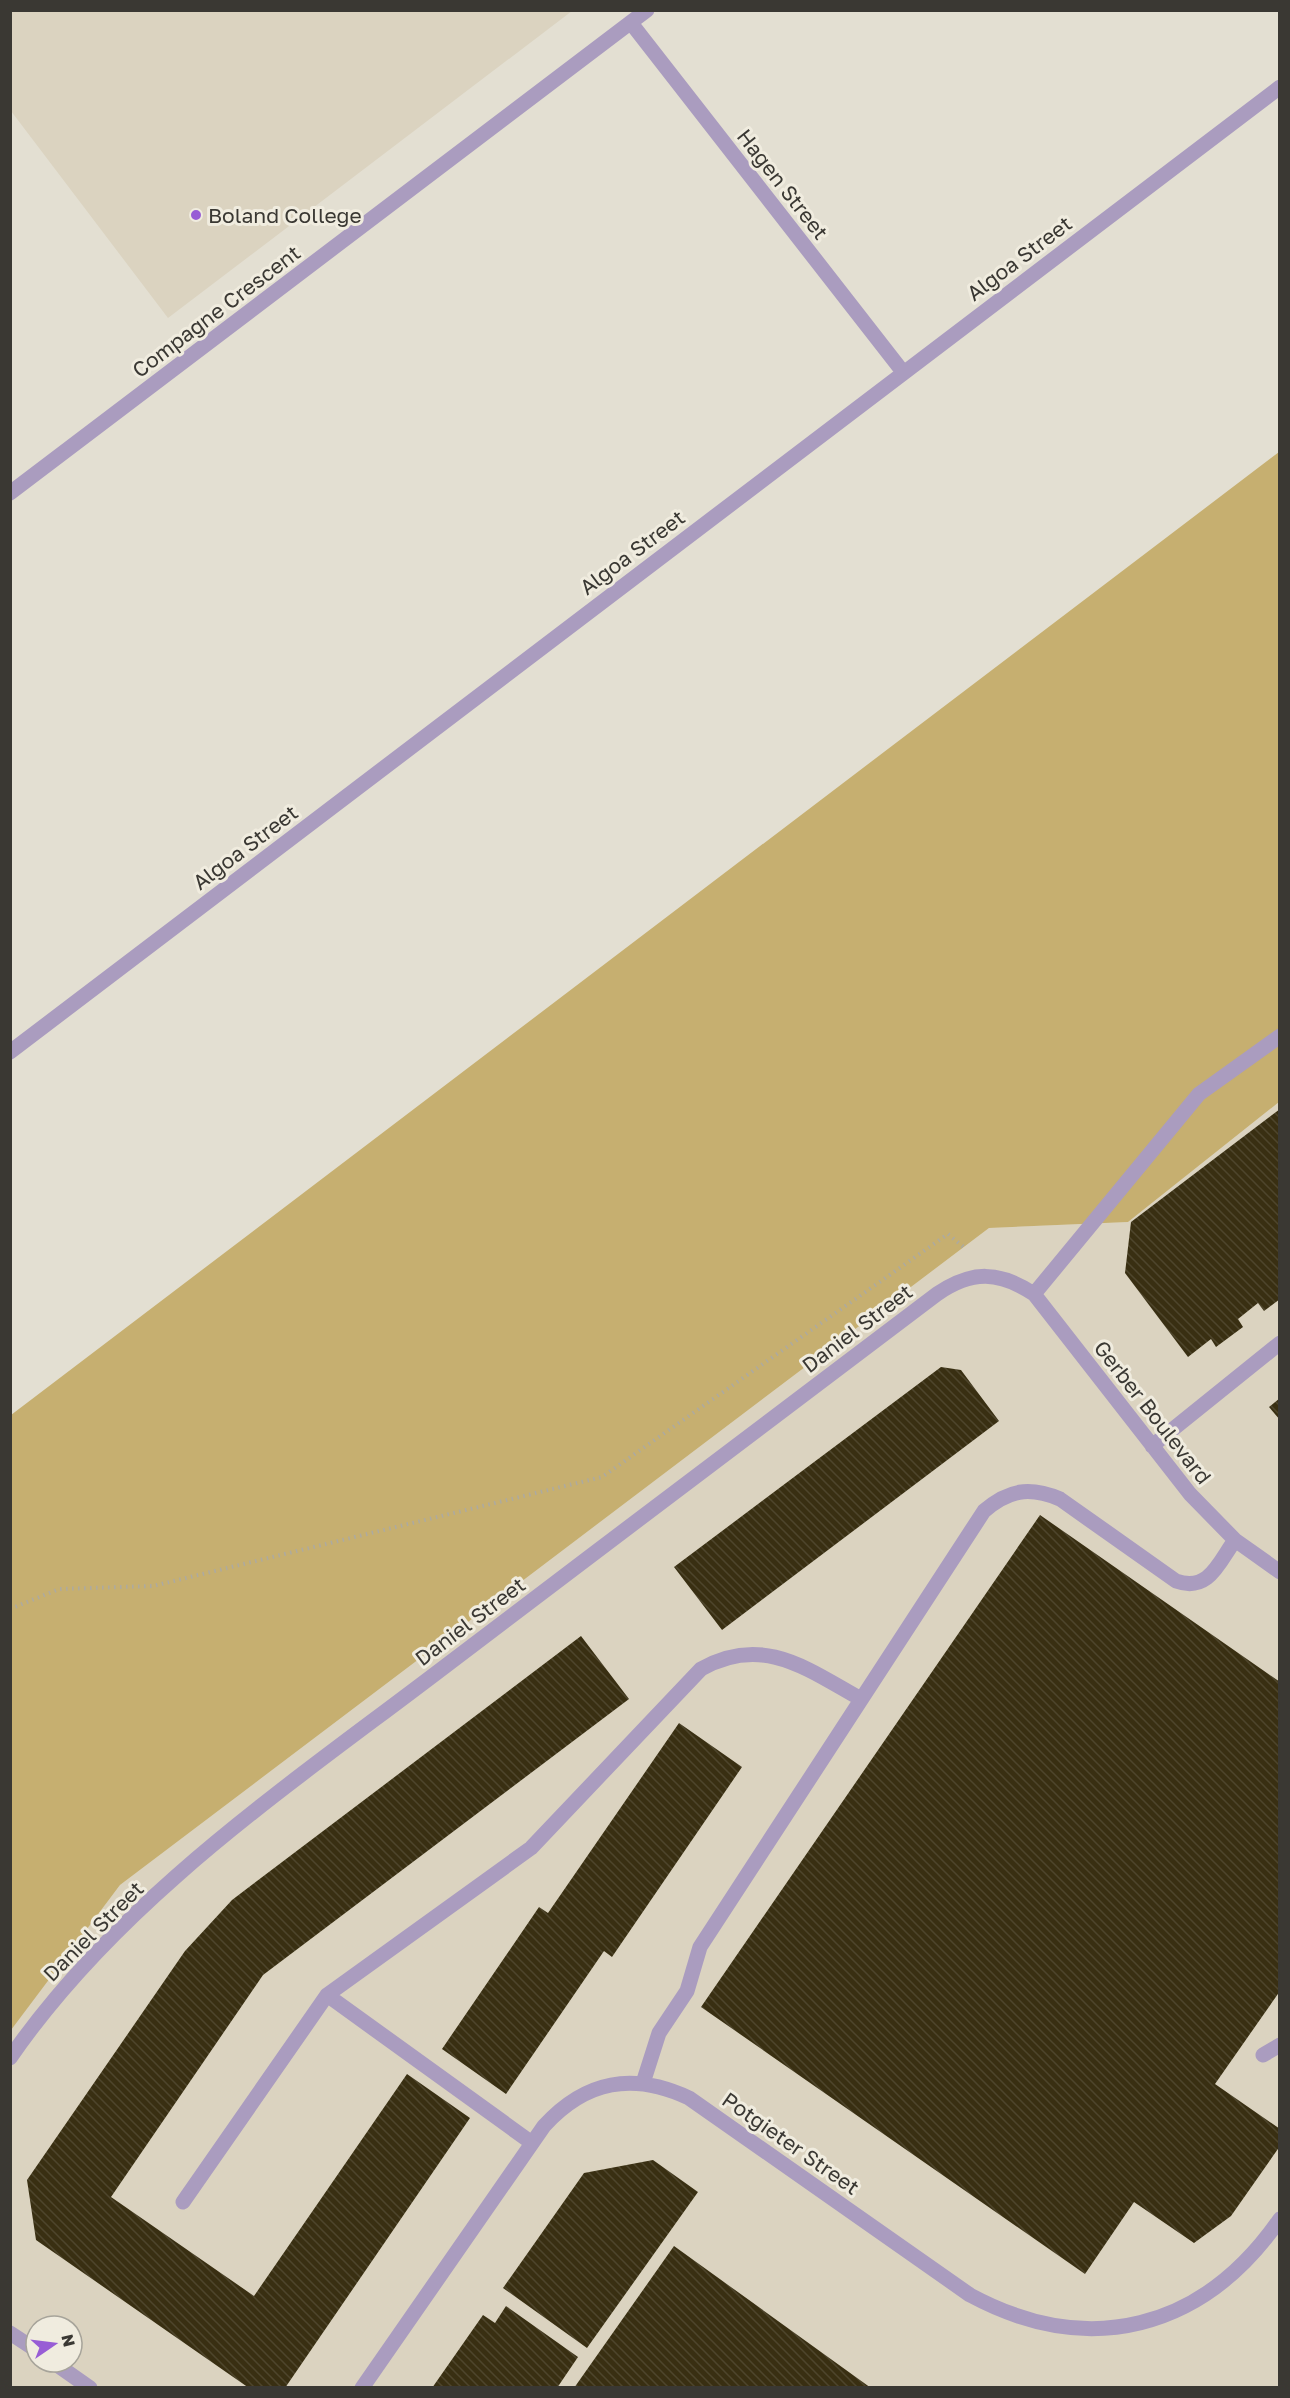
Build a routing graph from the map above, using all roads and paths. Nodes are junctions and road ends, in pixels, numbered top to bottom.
1 (647, 10) edge
2 (631, 23) junction
3 (1280, 87) edge
4 (903, 372) junction
5 (10, 493) edge
6 (1280, 1036) edge
7 (10, 1052) edge
8 (998, 1277) junction
9 (1034, 1294) junction
10 (1280, 1342) edge
11 (1152, 1446) junction
12 (1235, 1540) junction
13 (1280, 1572) edge
14 (10, 1609) edge
15 (861, 1699) junction
16 (327, 1995) junction
17 (1280, 2045) edge
18 (1263, 2055) dead end
19 (10, 2058) edge
20 (643, 2083) junction
21 (532, 2143) junction
22 (183, 2202) dead end
23 (1280, 2219) edge
24 (1274, 2238) edge
25 (10, 2333) edge
26 (24, 2342) edge
27 (70, 2374) edge
28 (90, 2388) edge
29 (362, 2388) edge

1 - 2 street, Compagne Crescent
2 - 4 street, Hagen Street
2 - 5 street, Compagne Crescent
3 - 4 street, Algoa Street
4 - 7 street, Algoa Street
6 - 9 street
8 - 9 street, Gerber Boulevard
8 - 14 path
8 - 19 street, Daniel Street
9 - 11 street, Gerber Boulevard
10 - 11 street
11 - 12 street, Gerber Boulevard
12 - 13 street, Gerber Boulevard
12 - 15 street
15 - 16 street
15 - 20 street
16 - 21 street
16 - 22 street
17 - 18 street
20 - 21 street, Potgieter Street
20 - 24 street, Potgieter Street
21 - 29 street, Potgieter Street
23 - 24 street, Potgieter Street
25 - 26 street
27 - 28 street

